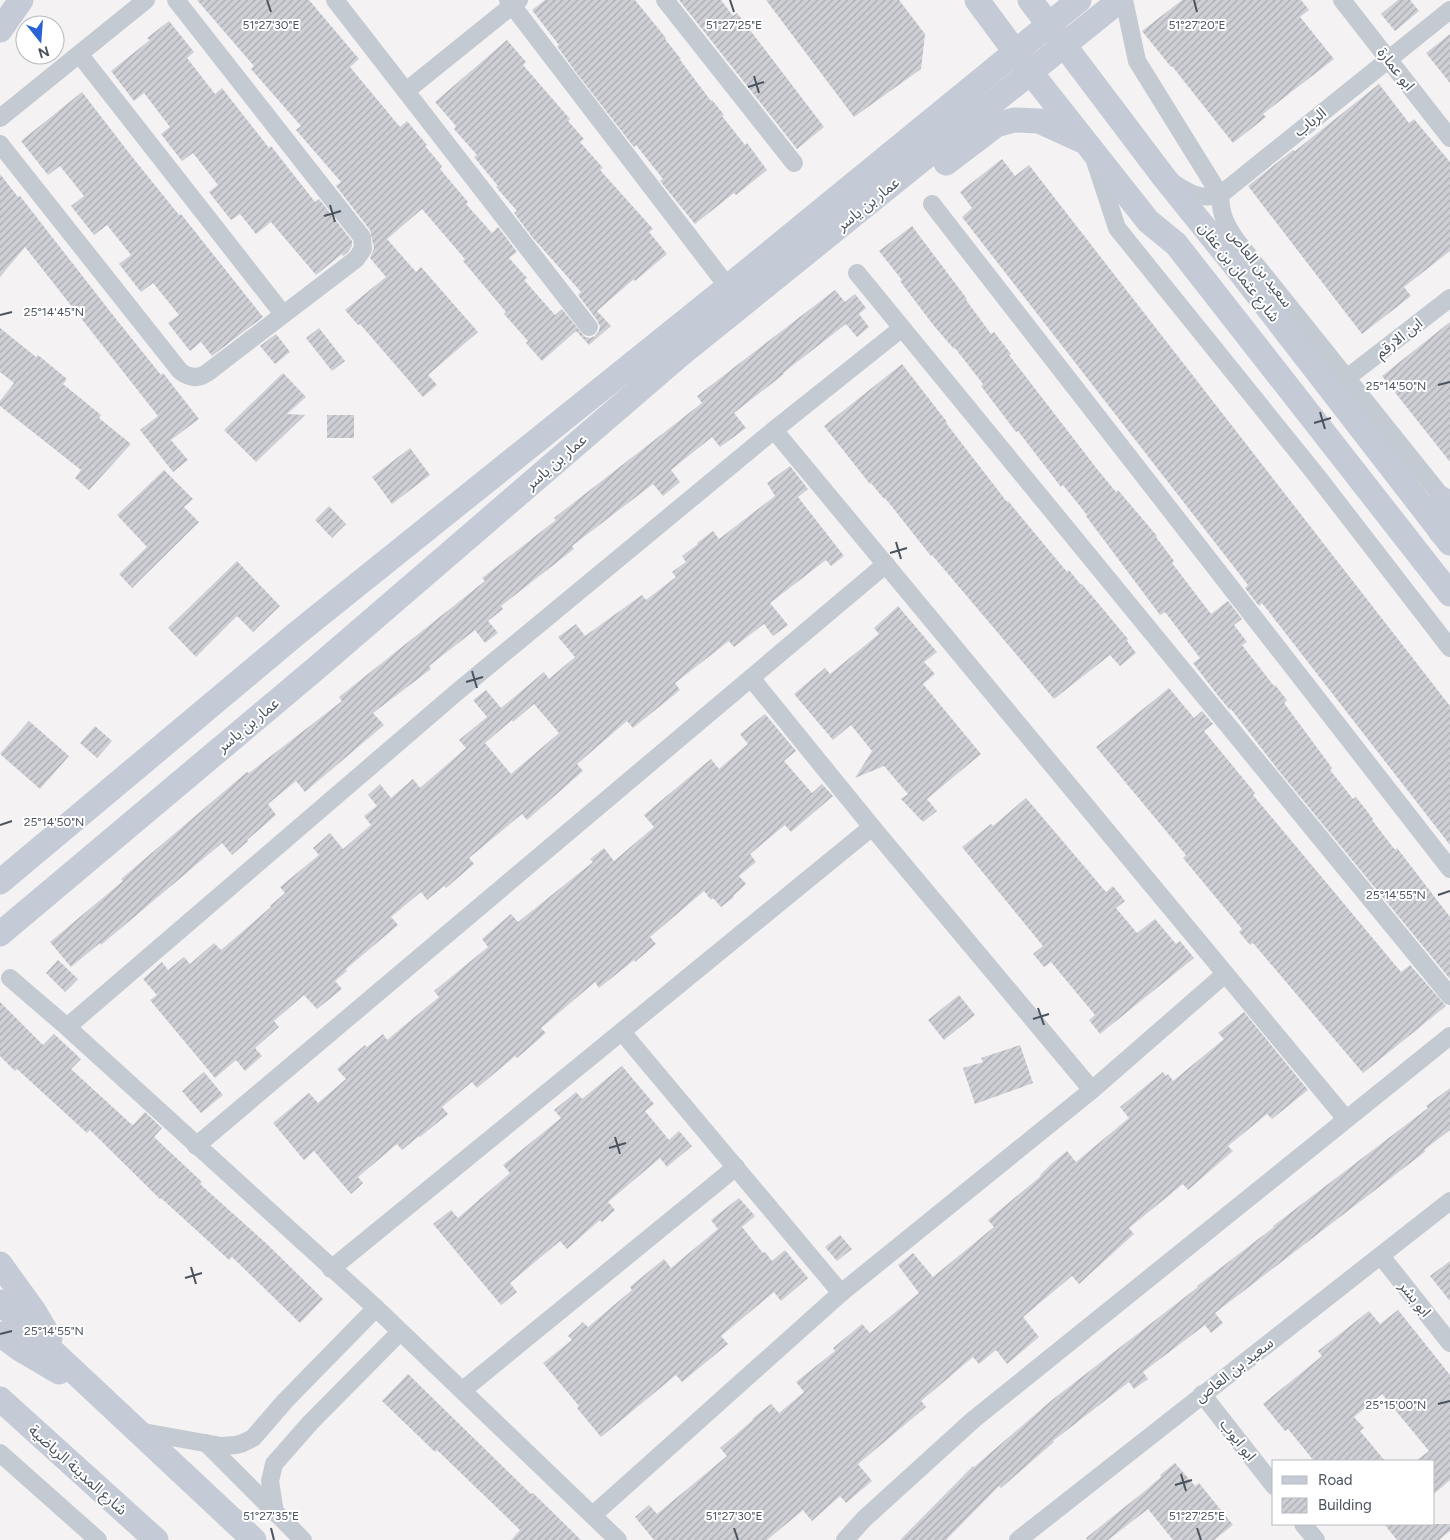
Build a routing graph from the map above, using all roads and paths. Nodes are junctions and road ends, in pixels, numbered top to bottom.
1 (21, 0) edge
2 (146, 0) edge
3 (176, 0) edge
4 (336, 0) edge
5 (665, 0) edge
6 (977, 0) edge
7 (1030, 0) edge
8 (1079, 0) edge
9 (1122, 0) edge
10 (1342, 0) edge
11 (513, 2) edge
12 (1450, 10) edge
13 (1049, 24) junction
14 (0, 30) edge
15 (1064, 45) junction
16 (1015, 52) junction
17 (80, 55) junction
18 (1388, 58) junction
19 (1031, 73) junction
20 (406, 91) junction
21 (0, 118) edge
22 (1450, 138) edge
23 (0, 144) edge
24 (1088, 146) junction
25 (794, 163) dead end
26 (1163, 176) junction
27 (1220, 195) junction
28 (932, 204) dead end
29 (1236, 240) junction
30 (1237, 268) junction
31 (857, 273) dead end
32 (728, 287) junction
33 (1450, 298) edge
34 (283, 314) junction
35 (590, 327) dead end
36 (902, 328) junction
37 (681, 354) junction
38 (1348, 377) junction
39 (774, 430) junction
40 (1446, 503) edge
41 (1446, 538) edge
42 (886, 564) junction
43 (1450, 594) edge
44 (1450, 648) edge
45 (751, 678) junction
46 (872, 828) junction
47 (1450, 869) edge
48 (0, 882) edge
49 (0, 934) edge
50 (1224, 974) junction
51 (10, 978) dead end
52 (1450, 996) edge
53 (67, 1027) junction
54 (622, 1032) junction
55 (1450, 1036) edge
56 (1092, 1090) junction
57 (1346, 1119) junction
58 (196, 1146) junction
59 (736, 1167) junction
60 (1450, 1201) edge
61 (1381, 1256) junction
62 (0, 1264) edge
63 (331, 1269) junction
64 (841, 1292) junction
65 (0, 1302) edge
66 (376, 1308) junction
67 (400, 1332) junction
68 (0, 1334) edge
69 (1450, 1343) edge
70 (65, 1364) junction
71 (463, 1390) junction
72 (1202, 1394) junction
73 (102, 1397) junction
74 (0, 1399) edge
75 (138, 1431) junction
76 (206, 1443) junction
77 (0, 1454) edge
78 (1272, 1483) edge
79 (275, 1514) junction
80 (592, 1515) junction
81 (1304, 1525) edge
82 (95, 1538) edge
83 (156, 1540) edge
84 (254, 1540) edge
85 (303, 1540) edge
86 (618, 1540) edge
87 (845, 1540) edge
88 (1018, 1540) edge
89 (1316, 1540) edge

1 - 14 street
2 - 17 street
3 - 34 street
4 - 20 street
5 - 25 street
6 - 16 street
7 - 13 street, شارع عثمان بن عفان
8 - 13 street, عمار بن ياسر
9 - 15 street, عمار بن ياسر
9 - 27 street, سعيد بن العاص
10 - 18 street, ابو عمارة
11 - 20 street
11 - 32 street
12 - 18 street, الرباب
13 - 15 street, شارع عثمان بن عفان
13 - 16 street, عمار بن ياسر
15 - 19 street, عمار بن ياسر
15 - 26 street, شارع عثمان بن عفان
16 - 19 street
16 - 32 street, عمار بن ياسر
17 - 21 street
17 - 34 street
18 - 22 street, ابو عمارة
18 - 27 street, الرباب
19 - 24 street
19 - 37 street, عمار بن ياسر
20 - 35 street
23 - 34 street
24 - 37 street
24 - 43 street
24 - 44 street
26 - 27 street
26 - 30 street, شارع عثمان بن عفان
27 - 29 street, سعيد بن العاص
28 - 47 street
29 - 30 street
29 - 38 street, سعيد بن العاص
30 - 41 street, شارع عثمان بن عفان
31 - 36 street
32 - 48 street, عمار بن ياسر
33 - 38 street, ابن الارقم
36 - 39 street
36 - 52 street
37 - 49 street, عمار بن ياسر
38 - 40 street, سعيد بن العاص
39 - 42 street
39 - 53 street
40 - 41 street
42 - 45 street
42 - 50 street
45 - 46 street
45 - 58 street
46 - 54 street
46 - 56 street
50 - 56 street
50 - 57 street
51 - 53 street
53 - 58 street
54 - 59 street
54 - 63 street
55 - 57 street
56 - 64 street
57 - 87 street
58 - 63 street
59 - 64 street
59 - 71 street
60 - 61 street, سعيد بن العاص
61 - 69 street, ابو بشر
61 - 72 street, سعيد بن العاص
62 - 70 street
63 - 66 street
64 - 80 street
65 - 70 street
66 - 67 street
66 - 76 street
67 - 71 street
67 - 79 street
68 - 73 street
70 - 73 street
71 - 80 street
72 - 78 street, ابو ايوب
72 - 88 street, سعيد بن العاص
73 - 75 street
74 - 83 street, شارع المدينة الرياضية
75 - 76 street
75 - 84 street
76 - 79 street
77 - 82 street
79 - 85 street
80 - 86 street
81 - 89 street

